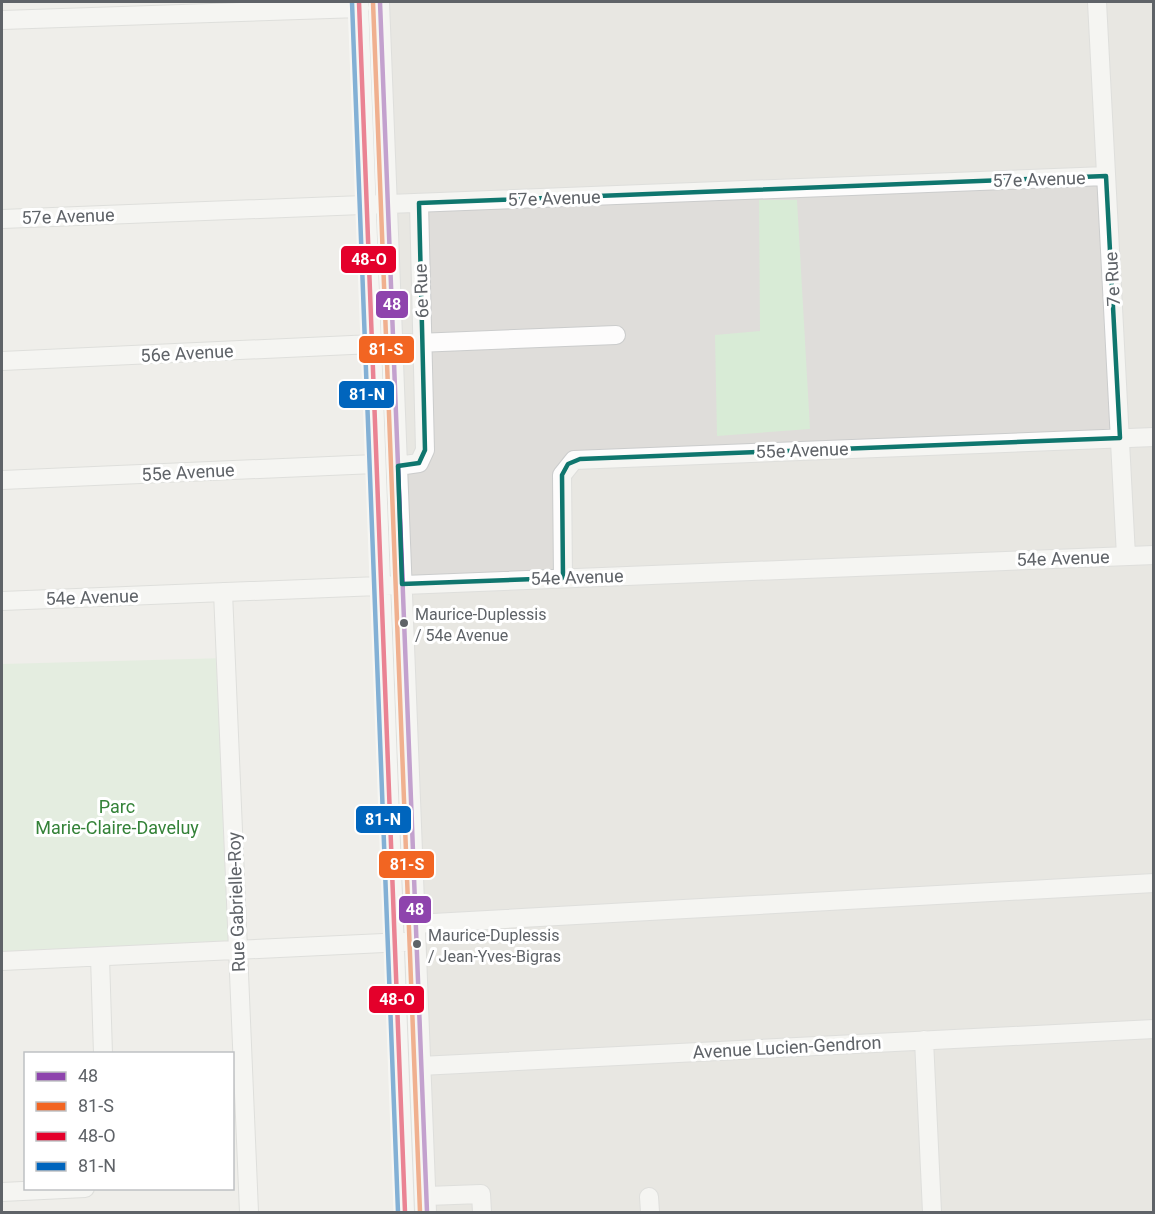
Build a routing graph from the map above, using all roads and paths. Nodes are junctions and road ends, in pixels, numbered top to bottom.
1 (380, 2) edge
2 (1097, 2) edge
3 (359, 5) edge
4 (2, 20) edge
5 (1106, 176) junction
6 (419, 203) junction
7 (388, 204) junction
8 (368, 206) junction
9 (2, 219) edge
10 (616, 335) dead end
11 (423, 343) junction
12 (373, 344) junction
13 (392, 344) junction
14 (2, 361) edge
15 (1154, 437) edge
16 (1120, 438) junction
17 (375, 464) junction
18 (398, 466) junction
19 (2, 480) edge
20 (1154, 555) edge
21 (1126, 556) junction
22 (563, 578) junction
23 (402, 584) junction
24 (380, 585) junction
25 (224, 592) junction
26 (2, 601) edge
27 (1154, 884) edge
28 (415, 932) junction
29 (394, 943) junction
30 (237, 949) junction
31 (100, 957) junction
32 (2, 961) edge
33 (1154, 1029) edge
34 (924, 1040) junction
35 (103, 1052) edge
36 (420, 1066) junction
37 (44, 1190) edge
38 (2, 1192) edge
39 (427, 1204) edge
40 (249, 1212) edge
41 (405, 1212) edge
42 (482, 1212) edge
43 (932, 1212) edge

1 - 7 street
2 - 5 street, 7e Rue
3 - 4 street
3 - 8 street
5 - 6 street, 57e Avenue
5 - 16 street, 7e Rue
6 - 7 street, 57e Avenue
6 - 11 street, 6e Rue
7 - 8 street, 57e Avenue
7 - 13 street
8 - 9 street, 57e Avenue
8 - 12 street
10 - 11 street
11 - 13 street
11 - 18 street, 6e Rue
12 - 14 street, 56e Avenue
12 - 17 street
13 - 18 street
15 - 16 street, 55e Avenue
16 - 21 street, 7e Rue
16 - 22 street, 55e Avenue
17 - 19 street, 55e Avenue
17 - 24 street
18 - 23 street
20 - 21 street, 54e Avenue
21 - 22 street, 54e Avenue
22 - 23 street, 54e Avenue
23 - 24 street, 54e Avenue
23 - 28 street
24 - 25 street, 54e Avenue
24 - 29 street
25 - 26 street, 54e Avenue
25 - 30 street, Rue Gabrielle-Roy
27 - 28 street
28 - 29 street
28 - 36 street
29 - 30 street
29 - 41 street
30 - 31 street
30 - 40 street, Rue Gabrielle-Roy
31 - 32 street
31 - 35 street
33 - 34 street, Avenue Lucien-Gendron
34 - 36 street, Avenue Lucien-Gendron
34 - 43 street
36 - 39 street
37 - 38 street
39 - 42 street

